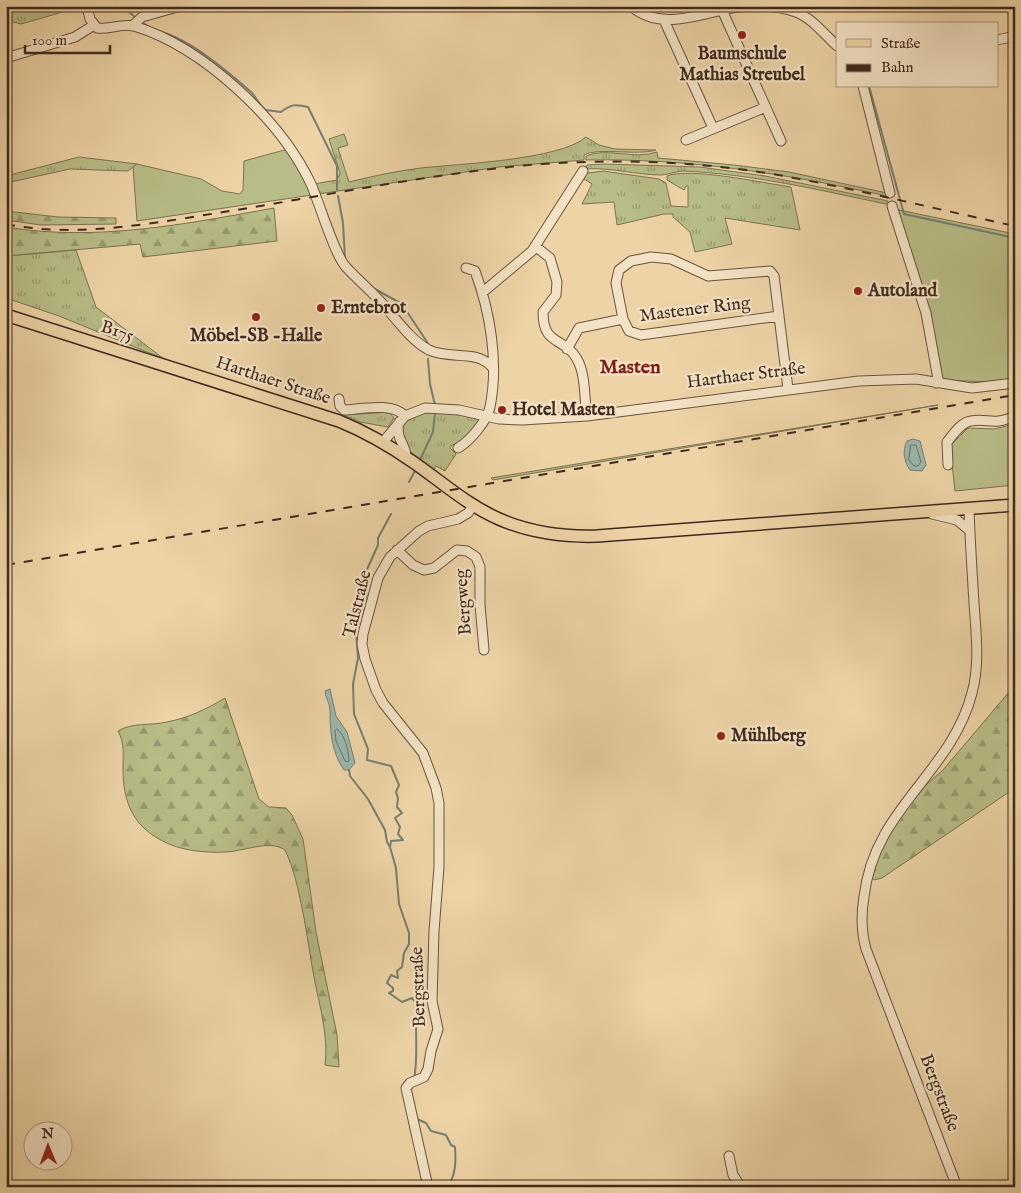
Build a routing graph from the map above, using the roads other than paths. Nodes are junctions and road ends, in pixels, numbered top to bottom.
1 (181, 6) edge
2 (631, 6) edge
3 (87, 7) edge
4 (722, 10) junction
5 (664, 20) junction
6 (137, 21) junction
7 (94, 26) junction
8 (1015, 36) edge
9 (998, 40) edge
10 (836, 45) edge
11 (6, 58) edge
12 (864, 88) edge
13 (766, 106) junction
14 (713, 128) junction
15 (686, 140) dead end
16 (781, 141) dead end
17 (583, 171) dead end
18 (890, 193) dead end
19 (892, 206) dead end
20 (535, 246) junction
21 (466, 268) dead end
22 (483, 292) junction
23 (6, 316) edge
24 (779, 316) junction
25 (623, 319) junction
26 (567, 348) junction
27 (149, 360) joint
28 (492, 367) junction
29 (1015, 383) edge
30 (941, 384) junction
31 (788, 389) junction
32 (339, 399) dead end
33 (486, 415) junction
34 (587, 416) junction
35 (1015, 416) edge
36 (402, 419) junction
37 (383, 442) junction
38 (458, 448) dead end
39 (414, 462) junction
40 (948, 465) dead end
41 (1015, 505) edge
42 (473, 506) junction
43 (968, 508) junction
44 (912, 512) junction
45 (969, 530) junction
46 (397, 550) junction
47 (484, 650) dead end
48 (430, 772) joint
49 (729, 1156) dead end
50 (428, 1187) edge
51 (741, 1187) edge
52 (958, 1187) edge

1 - 6 street
2 - 5 street
3 - 7 street
4 - 5 street
4 - 10 street
4 - 13 street
5 - 14 street
6 - 7 street
6 - 28 street
7 - 11 street
8 - 9 street
12 - 18 street
13 - 14 street
13 - 16 street
14 - 15 street
17 - 20 street
19 - 30 street
20 - 22 street
20 - 26 street
21 - 22 street
22 - 28 street
23 - 27 main road, B175
24 - 25 street, Mastener Ring
24 - 25 street, Mastener Ring
24 - 31 street, Mastener Ring
25 - 26 street, Mastener Ring
26 - 34 street
27 - 37 main road, Harthaer Straße
28 - 33 street
29 - 30 street, Harthaer Straße
30 - 31 street, Harthaer Straße
31 - 34 street, Harthaer Straße
32 - 36 street, Harthaer Straße
33 - 34 street, Harthaer Straße
33 - 36 street, Harthaer Straße
33 - 38 street
35 - 40 street
36 - 37 street
36 - 39 street
37 - 39 main road, Harthaer Straße
39 - 42 main road, Harthaer Straße
41 - 43 main road, Harthaer Straße
42 - 44 main road, Harthaer Straße
42 - 46 street, Talstraße
43 - 44 main road, Harthaer Straße
43 - 45 street, Bergstraße
44 - 45 street
45 - 52 street, Bergstraße
46 - 47 street, Bergweg
46 - 48 street, Talstraße
48 - 50 street, Bergstraße
49 - 51 street

